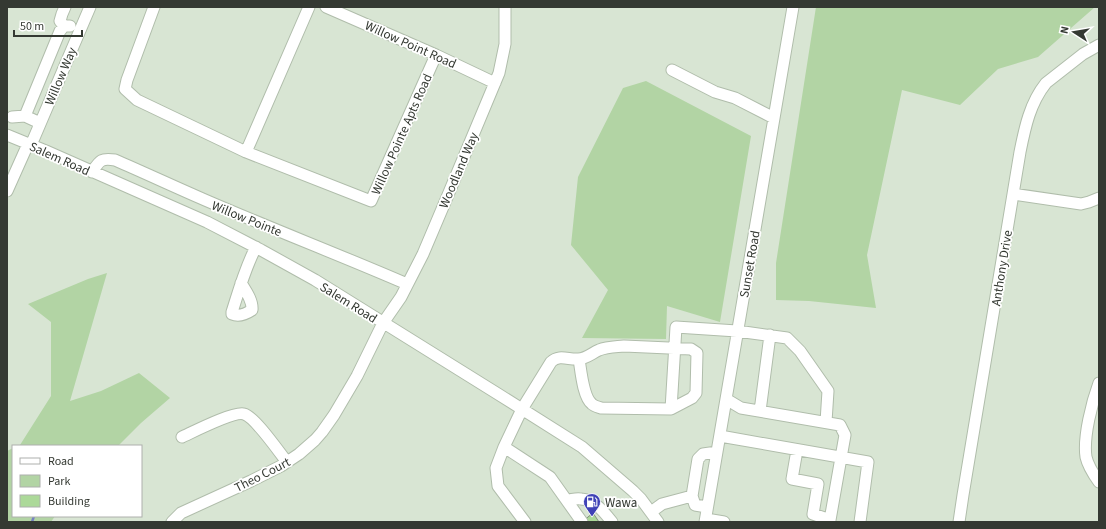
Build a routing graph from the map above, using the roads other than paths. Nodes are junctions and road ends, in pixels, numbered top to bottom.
1 (65, 7) edge
2 (89, 7) edge
3 (154, 7) edge
4 (309, 7) edge
5 (326, 7) edge
6 (505, 7) edge
7 (793, 7) edge
8 (64, 26) junction
9 (80, 30) junction
10 (1099, 45) edge
11 (436, 55) junction
12 (672, 70) dead end
13 (495, 83) junction
14 (9, 116) edge
15 (25, 116) junction
16 (774, 118) junction
17 (40, 122) junction
18 (7, 130) edge
19 (7, 135) edge
20 (29, 144) junction
21 (246, 152) junction
22 (92, 172) junction
23 (7, 191) edge
24 (1013, 194) junction
25 (1099, 198) edge
26 (256, 247) junction
27 (241, 283) dead end
28 (407, 284) junction
29 (383, 323) junction
30 (737, 331) junction
31 (770, 335) junction
32 (674, 348) junction
33 (579, 359) junction
34 (1099, 383) edge
35 (726, 399) junction
36 (522, 409) junction
37 (671, 410) junction
38 (760, 411) junction
39 (826, 422) junction
40 (720, 436) junction
41 (182, 437) dead end
42 (504, 447) junction
43 (797, 450) junction
44 (717, 452) junction
45 (842, 457) junction
46 (286, 462) junction
47 (1099, 482) edge
48 (692, 496) junction
49 (567, 500) junction
50 (651, 512) junction
51 (706, 516) edge
52 (830, 521) edge
53 (172, 522) edge
54 (525, 522) edge
55 (582, 522) edge
56 (612, 522) edge
57 (658, 522) edge
58 (724, 522) edge
59 (860, 522) edge
60 (960, 522) edge

1 - 8 street
2 - 9 street, Willow Way
3 - 21 street
4 - 21 street
5 - 11 street, Willow Point Road
6 - 13 street, Woodland Way
7 - 16 street, Sunset Road
8 - 9 street
8 - 15 street
9 - 17 street, Willow Way
10 - 24 street, Anthony Drive
11 - 13 street, Willow Point Road
11 - 21 street, Willow Pointe Apts Road
12 - 16 street
13 - 28 street, Woodland Way
14 - 15 street
14 - 18 street
15 - 17 street
16 - 30 street, Sunset Road
17 - 20 street, Willow Way
19 - 20 street, Salem Road
20 - 22 street, Salem Road
20 - 23 street, Willow Way
22 - 26 street, Salem Road
22 - 28 street, Willow Pointe
24 - 25 street
24 - 60 street, Anthony Drive
26 - 27 street
26 - 29 street, Salem Road
28 - 29 street, Woodland Way
29 - 36 street, Salem Road
29 - 46 street, Theo Court
30 - 31 street
30 - 32 street
30 - 35 street, Sunset Road
31 - 38 street
31 - 39 street
32 - 33 street
32 - 37 street
32 - 37 street
33 - 36 street
33 - 37 street
34 - 47 street
35 - 38 street
35 - 40 street, Sunset Road
36 - 42 street
36 - 50 street, Salem Road
38 - 39 street
39 - 45 street
40 - 43 street
40 - 44 street, Sunset Road
41 - 46 street
42 - 49 street
42 - 54 street
43 - 45 street
43 - 52 street
44 - 48 street
44 - 51 street, Sunset Road
45 - 52 street
45 - 59 street
46 - 53 street, Theo Court
48 - 50 street
48 - 51 street
49 - 55 street
49 - 56 street
50 - 57 street, Salem Road
51 - 58 street

